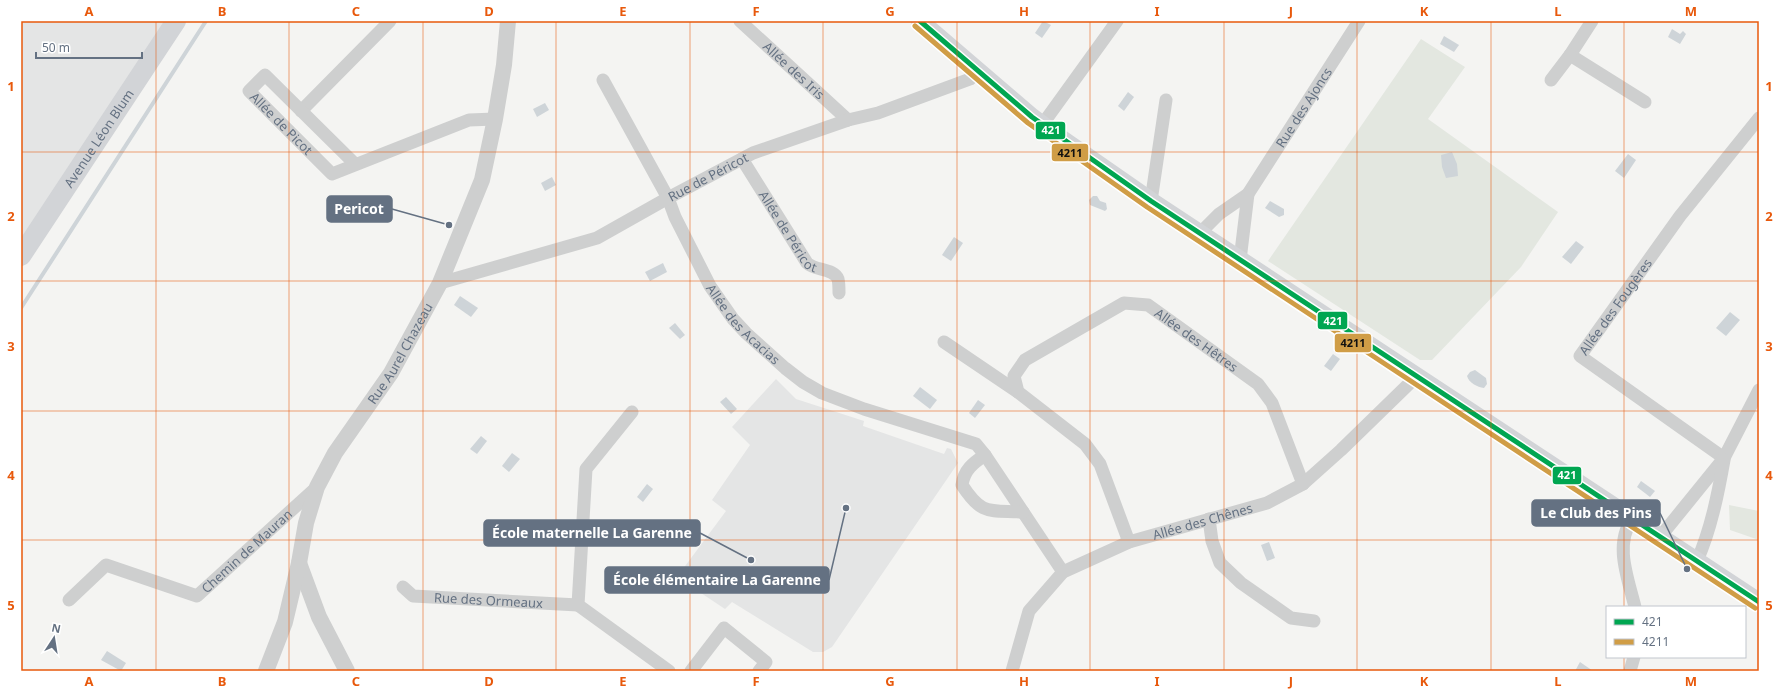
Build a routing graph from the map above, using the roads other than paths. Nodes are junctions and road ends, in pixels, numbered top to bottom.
1 (176, 21) edge
2 (390, 21) edge
3 (508, 21) edge
4 (740, 21) edge
5 (920, 21) edge
6 (1117, 21) edge
7 (1359, 21) edge
8 (1592, 21) edge
9 (1570, 55) junction
10 (978, 72) junction
11 (603, 80) dead end
12 (1551, 80) dead end
13 (1166, 100) dead end
14 (1645, 102) dead end
15 (301, 111) junction
16 (1759, 118) edge
17 (495, 119) junction
18 (848, 120) junction
19 (1042, 125) junction
20 (742, 160) junction
21 (355, 164) junction
22 (1248, 194) junction
23 (668, 198) junction
24 (1151, 202) junction
25 (1200, 233) junction
26 (21, 256) edge
27 (1240, 260) junction
28 (440, 283) junction
29 (839, 293) dead end
30 (944, 342) dead end
31 (1416, 377) junction
32 (1759, 390) edge
33 (1018, 392) junction
34 (632, 412) dead end
35 (985, 455) junction
36 (1724, 458) junction
37 (1303, 484) junction
38 (316, 487) junction
39 (1023, 512) junction
40 (1209, 519) junction
41 (1632, 519) junction
42 (1660, 536) junction
43 (1128, 542) junction
44 (1696, 561) junction
45 (299, 563) junction
46 (1063, 572) junction
47 (403, 587) dead end
48 (69, 600) dead end
49 (1759, 602) edge
50 (578, 605) junction
51 (1635, 606) edge
52 (1314, 621) dead end
53 (1634, 658) edge
54 (266, 671) edge
55 (347, 671) edge
56 (669, 671) edge
57 (691, 671) edge
58 (759, 671) edge
59 (1012, 671) edge
60 (1630, 671) edge

1 - 26 main road, Avenue Léon Blum
2 - 15 street, Allée de Picot
3 - 17 street, Rue Aurel Chazeau
4 - 18 street, Allée des Iris
5 - 10 main road
6 - 19 street
7 - 22 street, Rue des Ajoncs
8 - 9 street
9 - 12 street
9 - 14 street
10 - 18 street, Rue de Péricot
10 - 19 main road
11 - 23 street, Allée des Acacias
13 - 24 street
15 - 21 street, Allée de Picot
15 - 21 street, Allée de Picot
16 - 36 street, Allée des Fougères
17 - 21 street, Allée de Picot
17 - 28 street, Rue Aurel Chazeau
18 - 20 street, Rue de Péricot
19 - 24 main road
20 - 23 street, Rue de Péricot
20 - 29 street, Allée de Péricot
22 - 25 street, Rue des Ajoncs
22 - 27 street, Rue des Ajoncs
23 - 28 street, Rue de Péricot
23 - 35 street, Allée des Acacias
24 - 25 main road
25 - 27 main road
27 - 31 main road
28 - 38 street, Rue Aurel Chazeau
30 - 33 street
31 - 37 street, Allée des Chênes
31 - 41 main road
32 - 36 street
33 - 37 street, Allée des Hêtres
33 - 43 street
34 - 50 street
35 - 39 street, Allée des Acacias
35 - 39 street
36 - 42 street
36 - 44 street
37 - 40 street, Allée des Chênes
38 - 45 street, Rue Aurel Chazeau
38 - 48 street, Chemin de Mauran
39 - 46 street, Allée des Acacias
40 - 43 street, Allée des Chênes
40 - 52 street
41 - 42 main road
41 - 51 street
42 - 44 main road
43 - 46 street, Allée des Chênes
44 - 49 main road
45 - 54 street, Rue Aurel Chazeau
45 - 55 street
46 - 59 street, Allée des Chênes
47 - 50 street, Rue des Ormeaux
50 - 56 street
53 - 60 street
57 - 58 street

